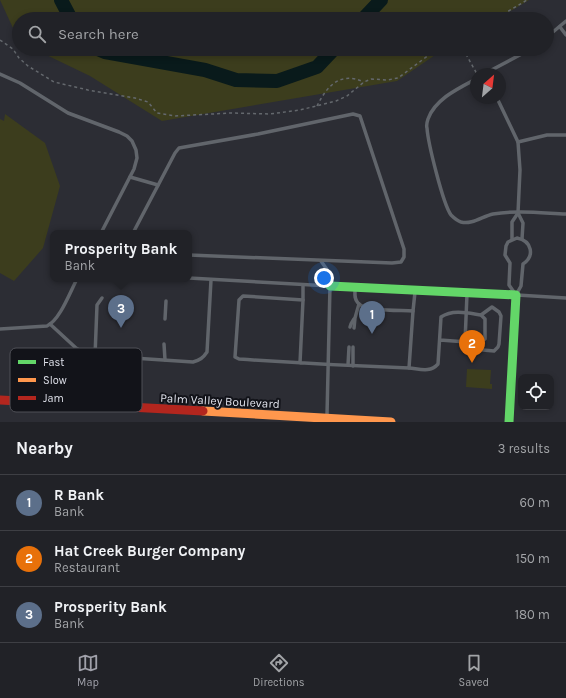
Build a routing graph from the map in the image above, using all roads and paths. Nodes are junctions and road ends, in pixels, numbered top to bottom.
1 (527, 0) edge
2 (507, 12) edge
3 (566, 21) edge
4 (560, 27) junction
5 (554, 32) edge
6 (566, 35) edge
7 (0, 40) edge
8 (12, 48) edge
9 (18, 56) edge
10 (428, 56) edge
11 (467, 56) edge
12 (518, 56) edge
13 (474, 68) edge
14 (496, 68) edge
15 (0, 74) edge
16 (364, 82) junction
17 (470, 82) edge
18 (500, 104) edge
19 (316, 106) junction
20 (566, 135) edge
21 (518, 142) junction
22 (130, 177) junction
23 (158, 185) junction
24 (518, 213) junction
25 (566, 214) edge
26 (103, 230) edge
27 (134, 230) edge
28 (512, 239) junction
29 (522, 239) junction
30 (192, 255) edge
31 (320, 261) junction
32 (192, 278) edge
33 (211, 280) junction
34 (75, 282) edge
35 (303, 285) junction
36 (330, 286) junction
37 (356, 287) junction
38 (416, 290) junction
39 (468, 293) junction
40 (516, 295) junction
41 (102, 298) dead end
42 (566, 298) edge
43 (303, 300) junction
44 (166, 301) dead end
45 (359, 304) junction
46 (413, 311) junction
47 (467, 313) junction
48 (481, 315) junction
49 (165, 319) dead end
50 (50, 324) junction
51 (0, 328) edge
52 (352, 328) dead end
53 (440, 340) junction
54 (465, 342) junction
55 (164, 344) dead end
56 (76, 348) edge
57 (95, 348) edge
58 (142, 359) edge
59 (165, 360) junction
60 (300, 363) junction
61 (329, 365) junction
62 (348, 365) junction
63 (353, 366) junction
64 (409, 368) junction
65 (0, 400) edge
66 (10, 401) edge
67 (142, 408) edge
68 (327, 418) junction
69 (391, 422) edge
70 (509, 422) edge

1 - 2 path
3 - 4 lane
4 - 5 lane
4 - 6 lane
7 - 8 path
9 - 19 path
10 - 16 path
11 - 13 path
12 - 14 lane
15 - 22 lane
16 - 19 path
16 - 19 path
17 - 24 lane
18 - 21 lane
20 - 21 lane
21 - 24 lane
22 - 23 lane
22 - 26 lane
23 - 27 lane
23 - 31 lane
24 - 25 lane
24 - 28 lane
24 - 29 lane
28 - 29 lane
28 - 40 lane
29 - 40 lane
30 - 31 lane
31 - 36 lane
32 - 33 lane
33 - 35 lane
33 - 59 lane
34 - 50 lane
35 - 36 lane
35 - 43 lane
36 - 37 main road
36 - 61 lane
37 - 38 main road
37 - 45 lane
38 - 39 main road
38 - 46 lane
39 - 40 main road
39 - 47 lane
40 - 42 lane
40 - 70 main road
41 - 57 lane
43 - 60 lane
43 - 60 lane
44 - 49 lane
45 - 46 lane
45 - 52 lane
46 - 64 lane
47 - 48 lane
47 - 53 lane
47 - 54 lane
48 - 54 lane
48 - 54 lane
50 - 51 lane
50 - 56 lane
53 - 54 lane
53 - 64 lane
55 - 59 lane
58 - 59 lane
60 - 61 lane
61 - 62 lane
61 - 68 lane
62 - 63 lane
62 - 63 lane
63 - 64 lane
65 - 66 main road, Palm Valley Boulevard
67 - 68 main road, Palm Valley Boulevard
68 - 69 main road, Palm Valley Boulevard

